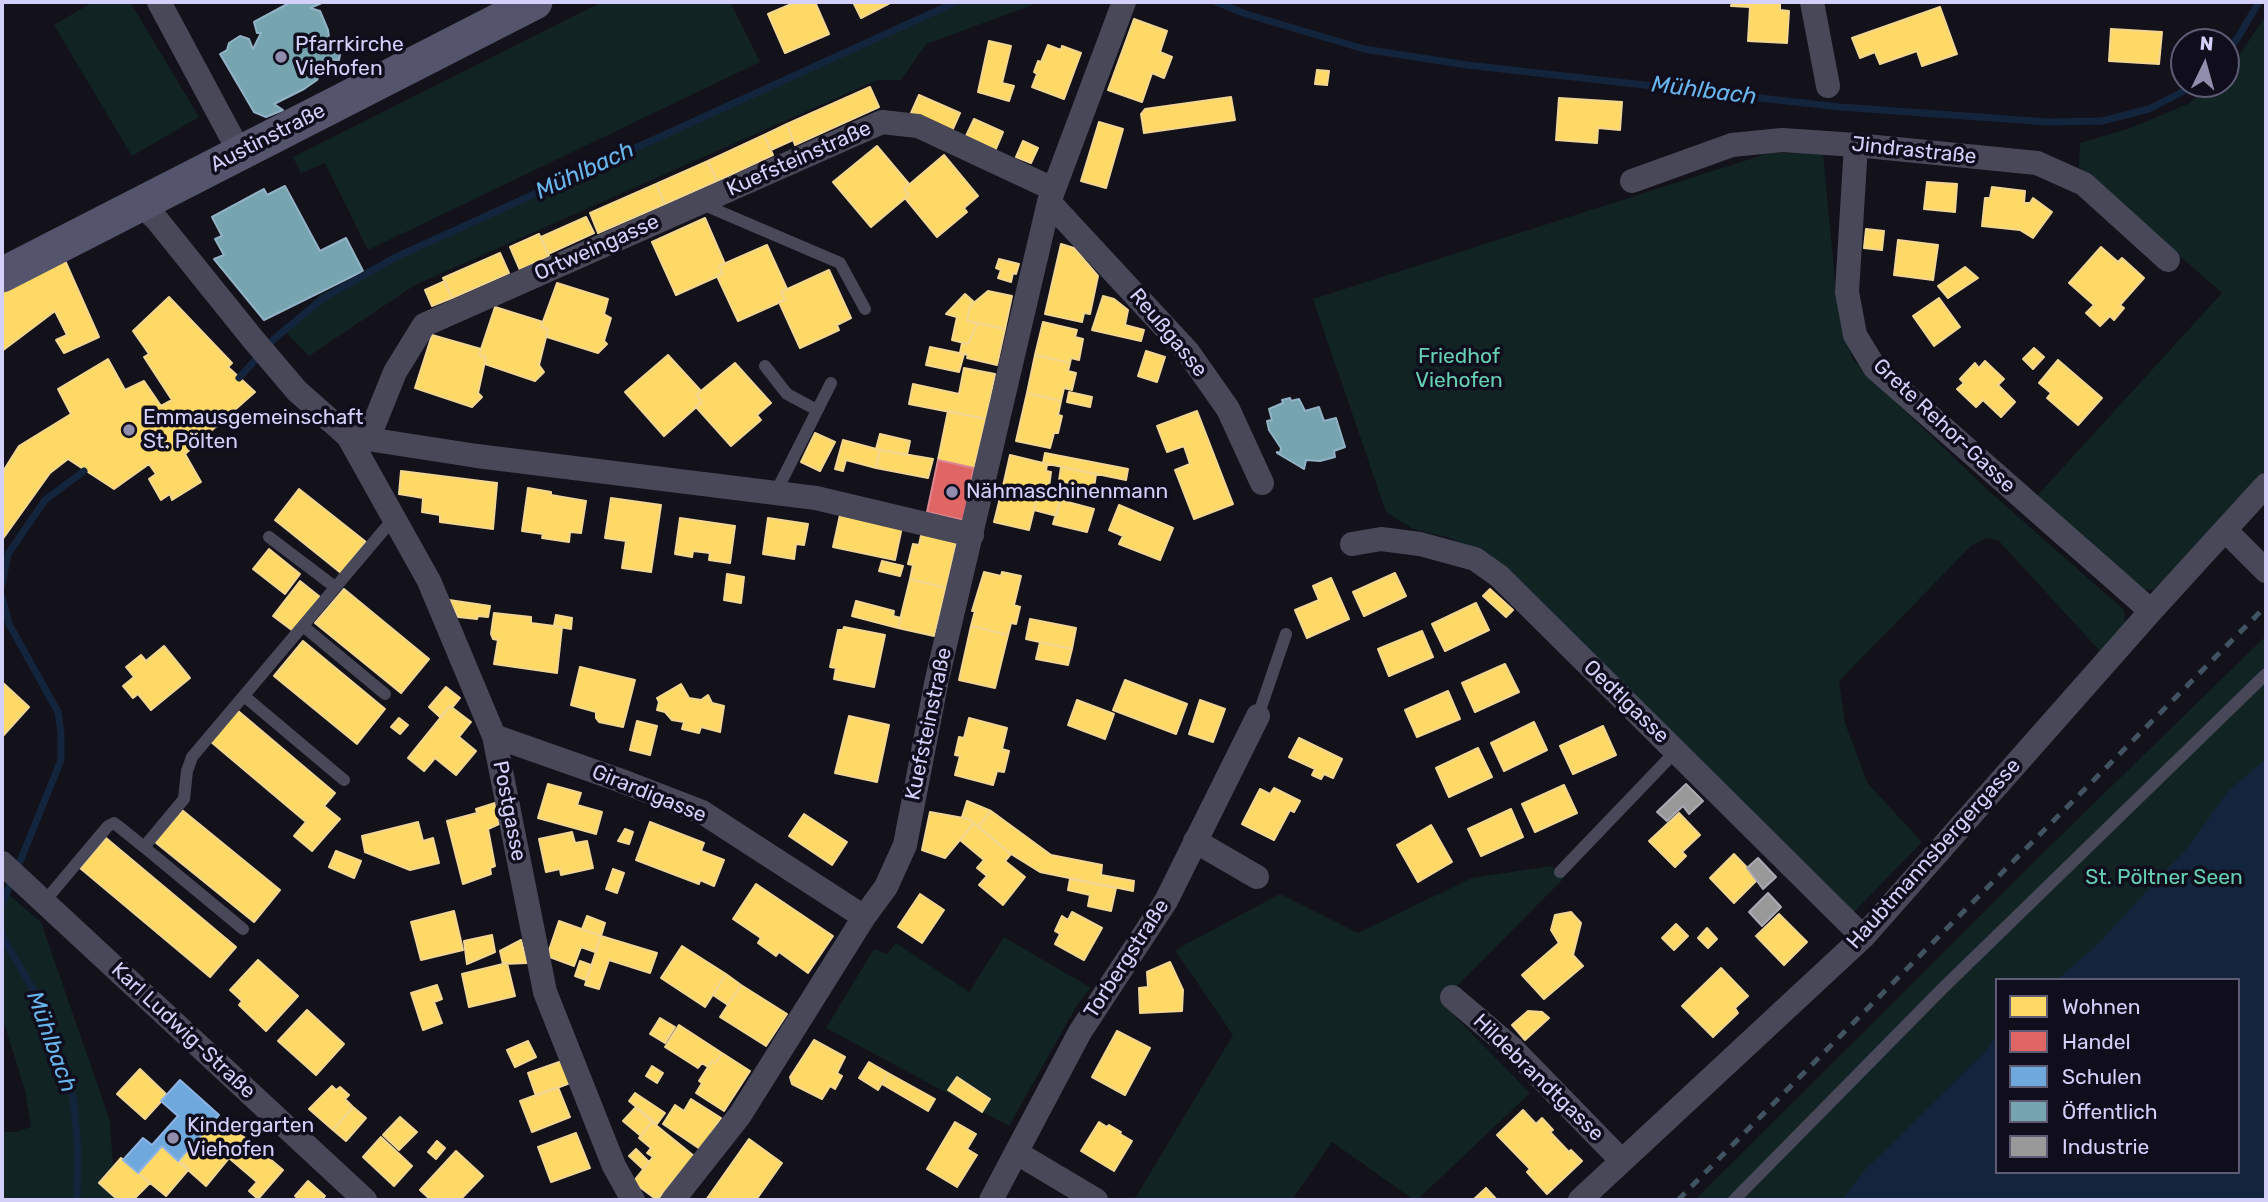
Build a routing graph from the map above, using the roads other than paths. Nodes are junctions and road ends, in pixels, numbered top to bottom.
1 (159, 2) edge
2 (535, 2) edge
3 (1125, 2) edge
4 (1812, 2) edge
5 (1828, 86) dead end
6 (1856, 145) junction
7 (240, 153) junction
8 (1632, 181) dead end
9 (1051, 196) junction
10 (140, 203) junction
11 (700, 203) junction
12 (2168, 260) dead end
13 (2, 275) edge
14 (865, 309) dead end
15 (765, 366) dead end
16 (831, 383) dead end
17 (817, 410) junction
18 (358, 437) junction
19 (1262, 483) dead end
20 (2266, 485) edge
21 (776, 492) junction
22 (394, 518) junction
23 (2225, 530) junction
24 (972, 535) junction
25 (269, 537) dead end
26 (1352, 544) dead end
27 (2266, 571) edge
28 (335, 587) junction
29 (2151, 611) junction
30 (303, 626) junction
31 (1286, 634) dead end
32 (2266, 674) edge
33 (385, 694) dead end
34 (244, 696) junction
35 (1258, 716) joint
36 (494, 736) junction
37 (1676, 751) junction
38 (344, 780) dead end
39 (1195, 841) junction
40 (144, 847) junction
41 (2, 863) edge
42 (1560, 872) dead end
43 (1257, 877) dead end
44 (44, 902) junction
45 (864, 917) junction
46 (243, 929) dead end
47 (1863, 937) junction
48 (1452, 997) dead end
49 (1017, 1153) junction
50 (1622, 1161) junction
51 (365, 1200) edge
52 (633, 1200) edge
53 (673, 1200) edge
54 (992, 1200) edge
55 (1096, 1200) edge
56 (1580, 1200) edge
57 (1734, 1200) edge

1 - 7 street
2 - 7 main road, Austinstraße
3 - 9 street, Kuefsteinstraße
4 - 5 street
6 - 8 street, Jindrastraße
6 - 12 street, Jindrastraße
6 - 29 street, Grete Rehor-Gasse
7 - 10 main road, Austinstraße
9 - 11 street, Kuefsteinstraße
9 - 19 street, Reußgasse
9 - 24 street, Kuefsteinstraße
10 - 13 main road, Austinstraße
10 - 18 street
11 - 14 lane
11 - 18 street, Ortweingasse
15 - 17 lane
16 - 17 lane
17 - 21 lane
18 - 21 street
18 - 22 street, Postgasse
20 - 23 street, Haubtmannsbergergasse
21 - 24 street
22 - 28 lane
22 - 36 street, Postgasse
23 - 27 street
23 - 29 street, Haubtmannsbergergasse
24 - 45 street, Kuefsteinstraße
25 - 28 lane
26 - 37 street, Oedtlgasse
28 - 30 lane
29 - 47 street, Haubtmannsbergergasse
30 - 33 lane
30 - 34 lane
31 - 35 lane
32 - 57 lane
34 - 38 lane
34 - 40 lane
35 - 39 street, Torbergstraße
36 - 45 street, Girardigasse
36 - 52 street, Postgasse
37 - 42 lane
37 - 47 street, Oedtlgasse
39 - 43 street
39 - 49 street, Torbergstraße
40 - 44 lane
40 - 46 lane
41 - 44 street, Karl Ludwig-Straße
44 - 51 street, Karl Ludwig-Straße
45 - 53 street, Kuefsteinstraße
47 - 50 street, Haubtmannsbergergasse
48 - 50 street, Hildebrandtgasse
49 - 54 street, Torbergstraße
49 - 55 street
50 - 56 street, Haubtmannsbergergasse

